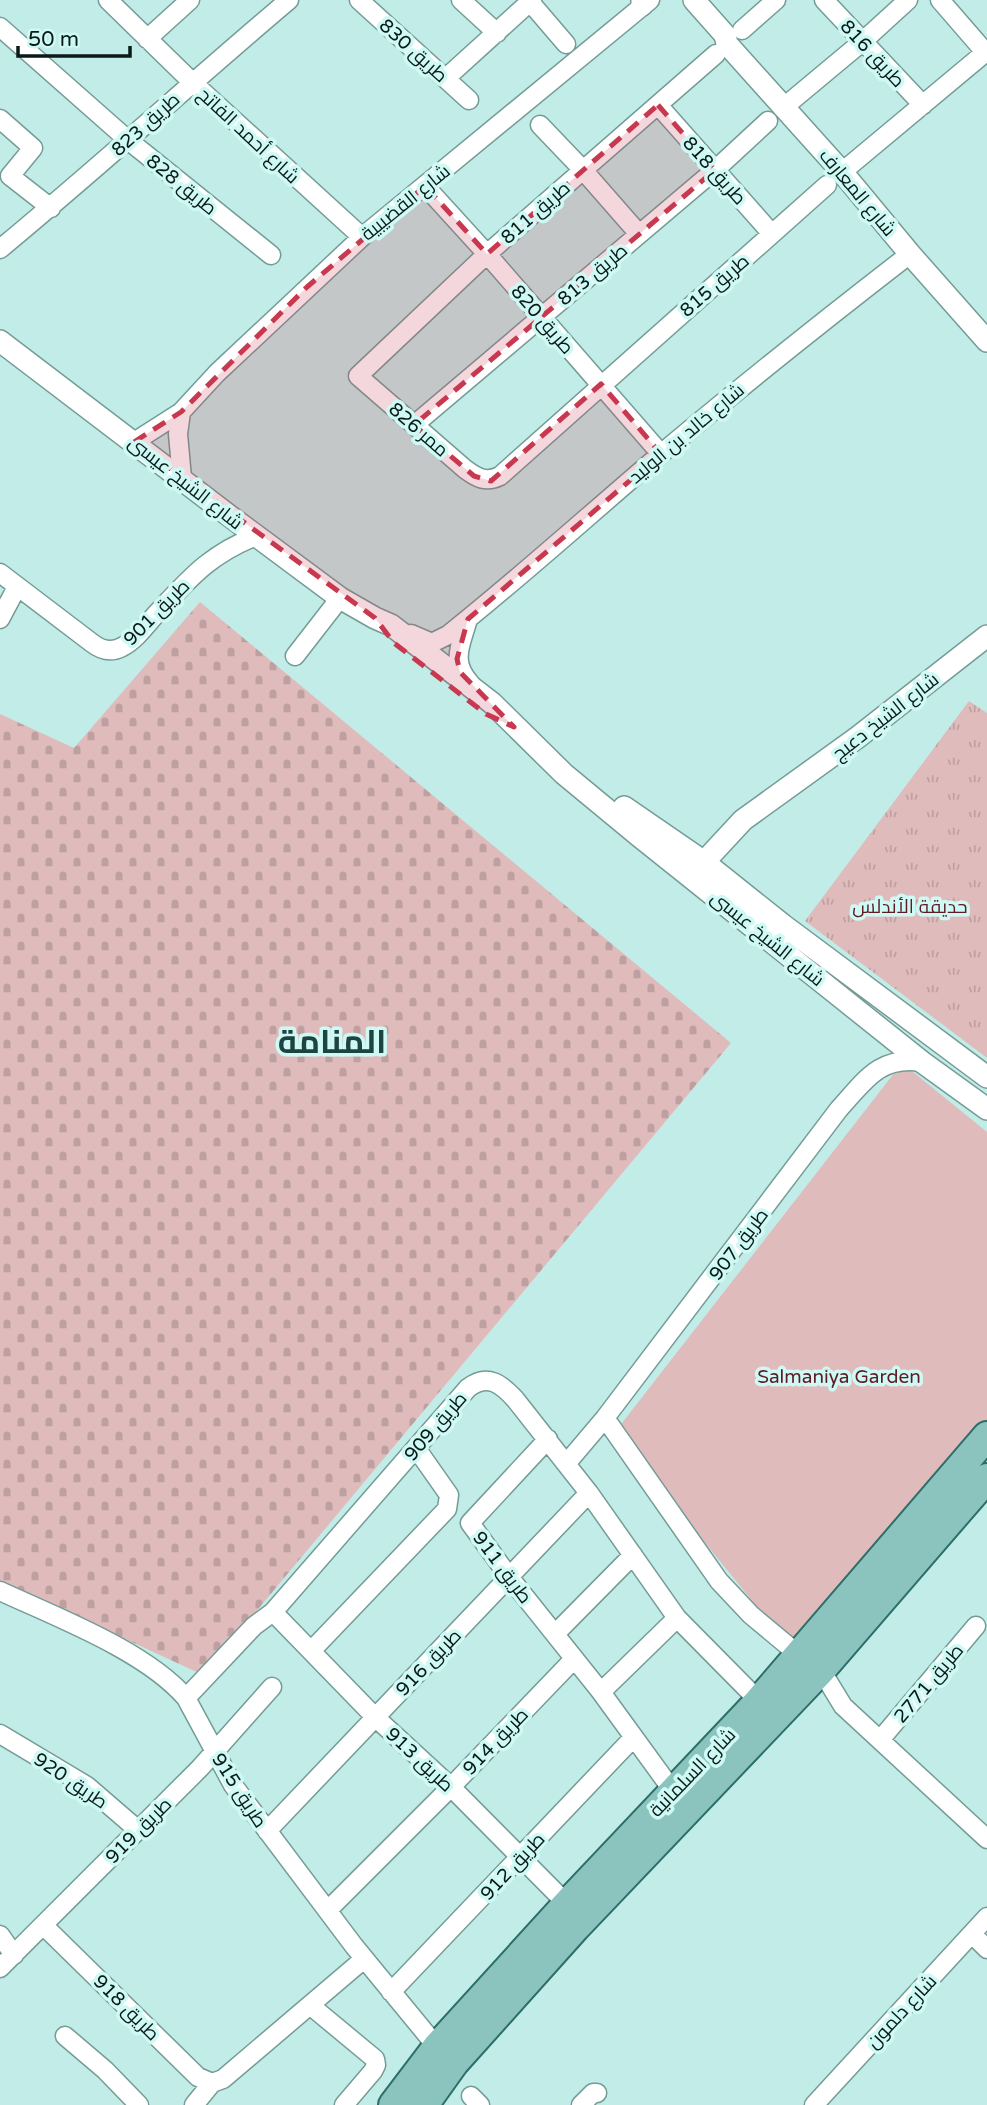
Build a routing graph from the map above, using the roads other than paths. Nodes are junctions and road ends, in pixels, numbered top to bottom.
1 (108, 0) edge
2 (190, 0) edge
3 (289, 0) edge
4 (359, 0) edge
5 (461, 0) edge
6 (682, 0) edge
7 (694, 0) edge
8 (776, 0) edge
9 (824, 0) edge
10 (908, 0) edge
11 (940, 0) edge
12 (531, 1) edge
13 (645, 2) edge
14 (0, 27) edge
15 (497, 33) junction
16 (147, 39) junction
17 (862, 42) junction
18 (728, 43) junction
19 (566, 44) dead end
20 (986, 51) edge
21 (446, 78) junction
22 (192, 82) junction
23 (469, 100) dead end
24 (658, 106) junction
25 (923, 106) junction
26 (776, 114) junction
27 (0, 119) edge
28 (540, 125) dead end
29 (128, 140) junction
30 (583, 170) junction
31 (715, 170) junction
32 (835, 178) junction
33 (425, 186) junction
34 (51, 208) junction
35 (639, 234) junction
36 (772, 234) junction
37 (362, 237) junction
38 (0, 249) edge
39 (486, 254) junction
40 (910, 254) junction
41 (271, 255) dead end
42 (540, 317) junction
43 (0, 341) edge
44 (987, 341) edge
45 (358, 376) joint
46 (601, 384) junction
47 (181, 412) junction
48 (414, 425) junction
49 (134, 442) junction
50 (661, 454) junction
51 (182, 478) junction
52 (256, 536) junction
53 (0, 573) edge
54 (17, 586) junction
55 (340, 598) junction
56 (0, 619) edge
57 (468, 619) junction
58 (383, 621) junction
59 (987, 636) edge
60 (295, 656) dead end
61 (476, 691) junction
62 (514, 727) junction
63 (552, 762) junction
64 (781, 794) junction
65 (743, 820) junction
66 (669, 840) junction
67 (701, 874) junction
68 (897, 1040) junction
69 (922, 1062) junction
70 (873, 1071) junction
71 (987, 1077) edge
72 (987, 1083) edge
73 (987, 1109) edge
74 (605, 1418) junction
75 (987, 1436) edge
76 (548, 1440) junction
77 (416, 1448) junction
78 (566, 1464) junction
79 (987, 1478) edge
80 (589, 1493) junction
81 (449, 1495) junction
82 (470, 1523) junction
83 (633, 1555) junction
84 (510, 1578) junction
85 (0, 1591) edge
86 (273, 1612) junction
87 (677, 1618) junction
88 (976, 1626) dead end
89 (555, 1634) junction
90 (311, 1651) junction
91 (574, 1659) junction
92 (810, 1662) junction
93 (272, 1687) dead end
94 (601, 1692) junction
95 (186, 1698) junction
96 (759, 1701) junction
97 (375, 1717) junction
98 (0, 1734) edge
99 (633, 1738) junction
100 (880, 1740) junction
101 (214, 1751) junction
102 (451, 1787) junction
103 (673, 1791) junction
104 (138, 1830) junction
105 (267, 1831) junction
106 (987, 1839) edge
107 (521, 1857) junction
108 (567, 1904) junction
109 (328, 1910) junction
110 (987, 1917) edge
111 (44, 1926) junction
112 (972, 1934) junction
113 (0, 1935) edge
114 (987, 1949) edge
115 (14, 1955) junction
116 (364, 1959) junction
117 (0, 1968) edge
118 (391, 1992) junction
119 (311, 2006) junction
120 (65, 2036) dead end
121 (436, 2047) junction
122 (212, 2083) junction
123 (139, 2105) edge
124 (194, 2105) edge
125 (344, 2105) edge
126 (393, 2105) edge
127 (424, 2105) edge
128 (581, 2105) edge
129 (591, 2105) edge
130 (814, 2105) edge

1 - 16 street, شارع أحمد الفاتح
2 - 16 street
3 - 22 street, طريق 823
4 - 21 street, طريق 830
5 - 15 street
6 - 18 street, شارع المعارف
7 - 18 street, شارع المعارف
8 - 18 street, طريق 811
9 - 17 street, طريق 816
10 - 17 street, طريق 813
11 - 20 street
12 - 15 street
12 - 19 street
13 - 33 street, شارع القضيبية
14 - 29 street, طريق 828
15 - 21 street
16 - 22 street, شارع أحمد الفاتح
17 - 25 street, طريق 816
17 - 26 street, طريق 813
18 - 24 street, طريق 811
18 - 26 street, شارع المعارف
20 - 25 street, طريق 815
21 - 23 street, طريق 830
22 - 29 street, طريق 823
22 - 37 street, شارع أحمد الفاتح
24 - 30 street, طريق 811
24 - 31 street, طريق 818
25 - 32 street, طريق 815
26 - 31 street, طريق 813
26 - 32 street, شارع المعارف
27 - 34 street
28 - 30 street
29 - 34 street, طريق 823
29 - 41 street, طريق 828
30 - 35 street
30 - 39 street, طريق 811
31 - 35 street, طريق 813
31 - 36 street, طريق 818
32 - 36 street, طريق 815
32 - 40 street, شارع المعارف
33 - 37 street, شارع القضيبية
33 - 39 street, طريق 820
34 - 38 street, طريق 823
35 - 42 street, طريق 813
36 - 46 street, طريق 815
37 - 47 street, شارع القضيبية
39 - 42 street, طريق 820
39 - 45 street, طريق 811
40 - 44 street, شارع المعارف
40 - 50 street, شارع خالد بن الوليد
42 - 46 street, طريق 820
42 - 48 street, طريق 813
43 - 49 street, شارع الشيخ عيسى
45 - 48 street, ممر 826
46 - 48 street, ممر 826
46 - 50 street, طريق 820
47 - 49 street, شارع القضيبية
47 - 51 street
49 - 51 street, شارع الشيخ عيسى
50 - 57 street, شارع خالد بن الوليد
51 - 52 street, شارع الشيخ عيسى
52 - 54 street, طريق 901
52 - 55 street, شارع الشيخ عيسى
53 - 54 street
54 - 56 street
55 - 58 street, شارع الشيخ عيسى
55 - 60 street
57 - 58 street, شارع خالد بن الوليد
57 - 61 street
58 - 61 street, شارع الشيخ عيسى
58 - 62 street, شارع الشيخ عيسى
59 - 64 street, شارع الشيخ دعيج
61 - 62 street, شارع الشيخ عيسى
62 - 63 street, شارع الشيخ عيسى
63 - 66 street, شارع الشيخ عيسى
63 - 67 street, شارع الشيخ عيسى
64 - 65 street, شارع الشيخ دعيج
64 - 67 street, شارع الشيخ دعيج
65 - 66 street
65 - 67 street, شارع الشيخ دعيج
66 - 67 street, شارع الشيخ عيسى
67 - 68 street, شارع الشيخ عيسى
67 - 71 street, شارع الشيخ عيسى
68 - 69 street, شارع الشيخ عيسى
68 - 70 street, طريق 907
68 - 72 street
69 - 70 street
69 - 73 street, شارع الشيخ عيسى
70 - 74 street, طريق 907
74 - 78 street, طريق 907
74 - 92 street
75 - 92 main road, شارع السلمانية
76 - 77 street, طريق 909
76 - 78 street, طريق 909
76 - 82 street, طريق 911
77 - 81 street
77 - 86 street, طريق 909
78 - 80 street, طريق 909
79 - 92 main road, شارع السلمانية
80 - 83 street, طريق 909
80 - 84 street, طريق 916
81 - 82 street
81 - 90 street
82 - 84 street, طريق 911
83 - 87 street, طريق 909
83 - 89 street
84 - 89 street, طريق 911
84 - 97 street, طريق 916
85 - 95 street, طريق 915
86 - 90 street, طريق 913
86 - 95 street, طريق 909
87 - 94 street
87 - 96 street, طريق 909
88 - 100 street, طريق 2771
89 - 91 street, طريق 911
90 - 97 street, طريق 913
91 - 94 street, طريق 911
91 - 102 street, طريق 914
92 - 96 main road, شارع السلمانية
92 - 100 street, طريق 2771
92 - 127 main road, شارع السلمانية
93 - 101 street, طريق 919
94 - 99 street, طريق 911
95 - 101 street, طريق 915
96 - 103 main road, شارع السلمانية
97 - 102 street, طريق 913
97 - 105 street, طريق 916
98 - 104 street, طريق 920
99 - 103 street, طريق 911
99 - 107 street, طريق 912
100 - 106 street, طريق 2771
101 - 104 street, طريق 919
101 - 105 street, طريق 915
102 - 107 street, طريق 913
102 - 109 street, طريق 914
103 - 108 main road, شارع السلمانية
104 - 111 street, طريق 919
105 - 109 street, طريق 915
107 - 108 street, طريق 913
107 - 118 street, طريق 912
108 - 121 main road, شارع السلمانية
109 - 116 street, طريق 915
110 - 112 street, شارع دلمون
111 - 115 street, طريق 919
111 - 122 street, طريق 918
112 - 114 street
112 - 130 street, شارع دلمون
113 - 115 street
115 - 117 street, طريق 919
116 - 118 street, طريق 915
116 - 119 street
118 - 121 street, طريق 915
119 - 122 street
119 - 125 street
120 - 123 street
121 - 126 main road, شارع السلمانية
122 - 124 street
128 - 129 street

